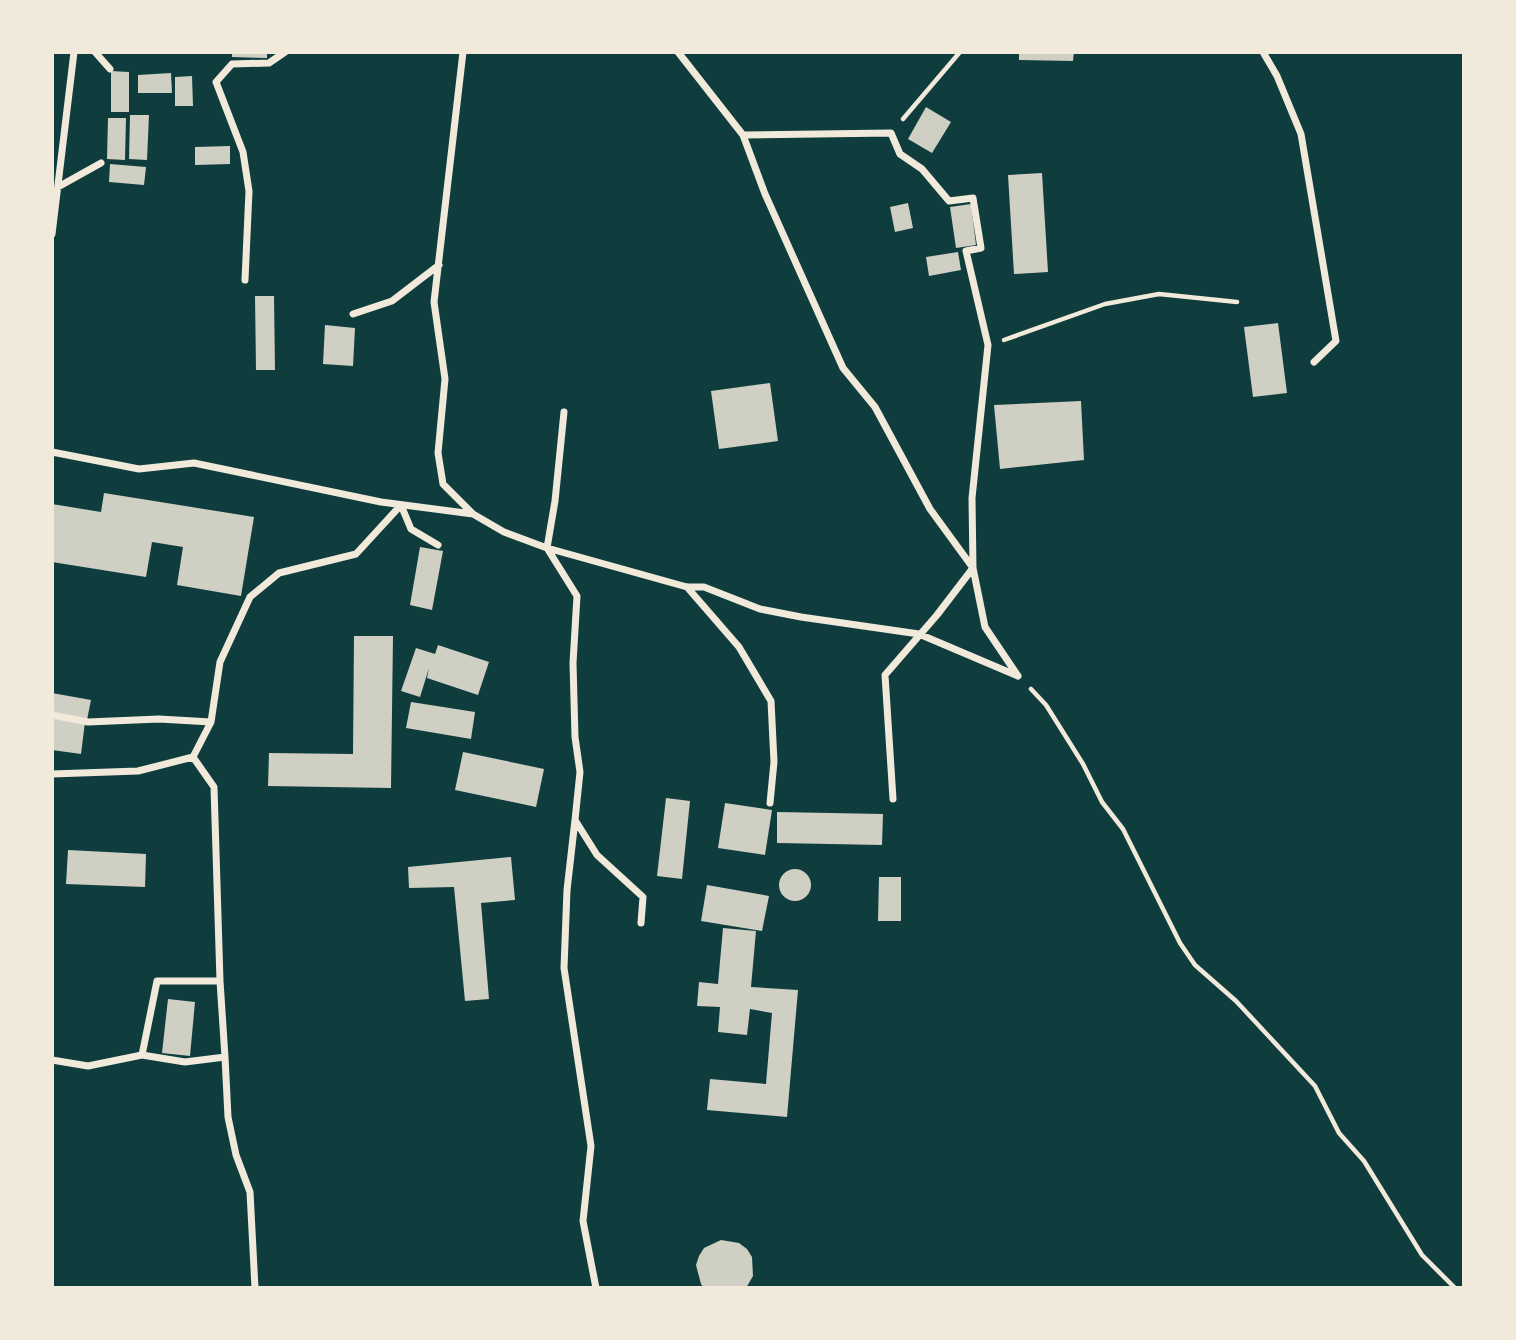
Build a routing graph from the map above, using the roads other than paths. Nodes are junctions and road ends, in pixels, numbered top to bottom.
1 (74, 52) edge
2 (95, 52) edge
3 (285, 52) edge
4 (463, 52) edge
5 (678, 52) edge
6 (1263, 52) edge
7 (110, 69) dead end
8 (743, 135) junction
9 (101, 163) dead end
10 (58, 187) junction
11 (52, 234) edge
12 (439, 265) junction
13 (245, 280) dead end
14 (353, 314) dead end
15 (1314, 362) dead end
16 (564, 412) dead end
17 (52, 452) edge
18 (401, 505) junction
19 (473, 514) junction
20 (439, 545) dead end
21 (547, 548) junction
22 (973, 568) junction
23 (688, 587) junction
24 (919, 634) junction
25 (52, 715) edge
26 (211, 722) junction
27 (193, 757) junction
28 (52, 774) edge
29 (893, 799) dead end
30 (770, 803) dead end
31 (575, 820) junction
32 (641, 923) dead end
33 (220, 981) junction
34 (142, 1055) junction
35 (225, 1057) junction
36 (52, 1060) edge
37 (255, 1287) edge
38 (596, 1287) edge

1 - 10 street
2 - 7 street
3 - 13 street
4 - 12 street
5 - 8 street
6 - 15 street
8 - 22 street
8 - 22 street
9 - 10 street
10 - 11 street
12 - 14 street
12 - 19 street
16 - 21 street
17 - 18 street
18 - 19 street
18 - 20 street
18 - 26 street
19 - 21 street
21 - 23 street
21 - 31 street
22 - 24 street
22 - 24 street
23 - 24 street
23 - 30 street
24 - 29 street
25 - 26 street
26 - 27 street
27 - 28 street
27 - 33 street
31 - 32 street
31 - 38 street
33 - 34 street
33 - 35 street
34 - 35 street
34 - 36 street
35 - 37 street

